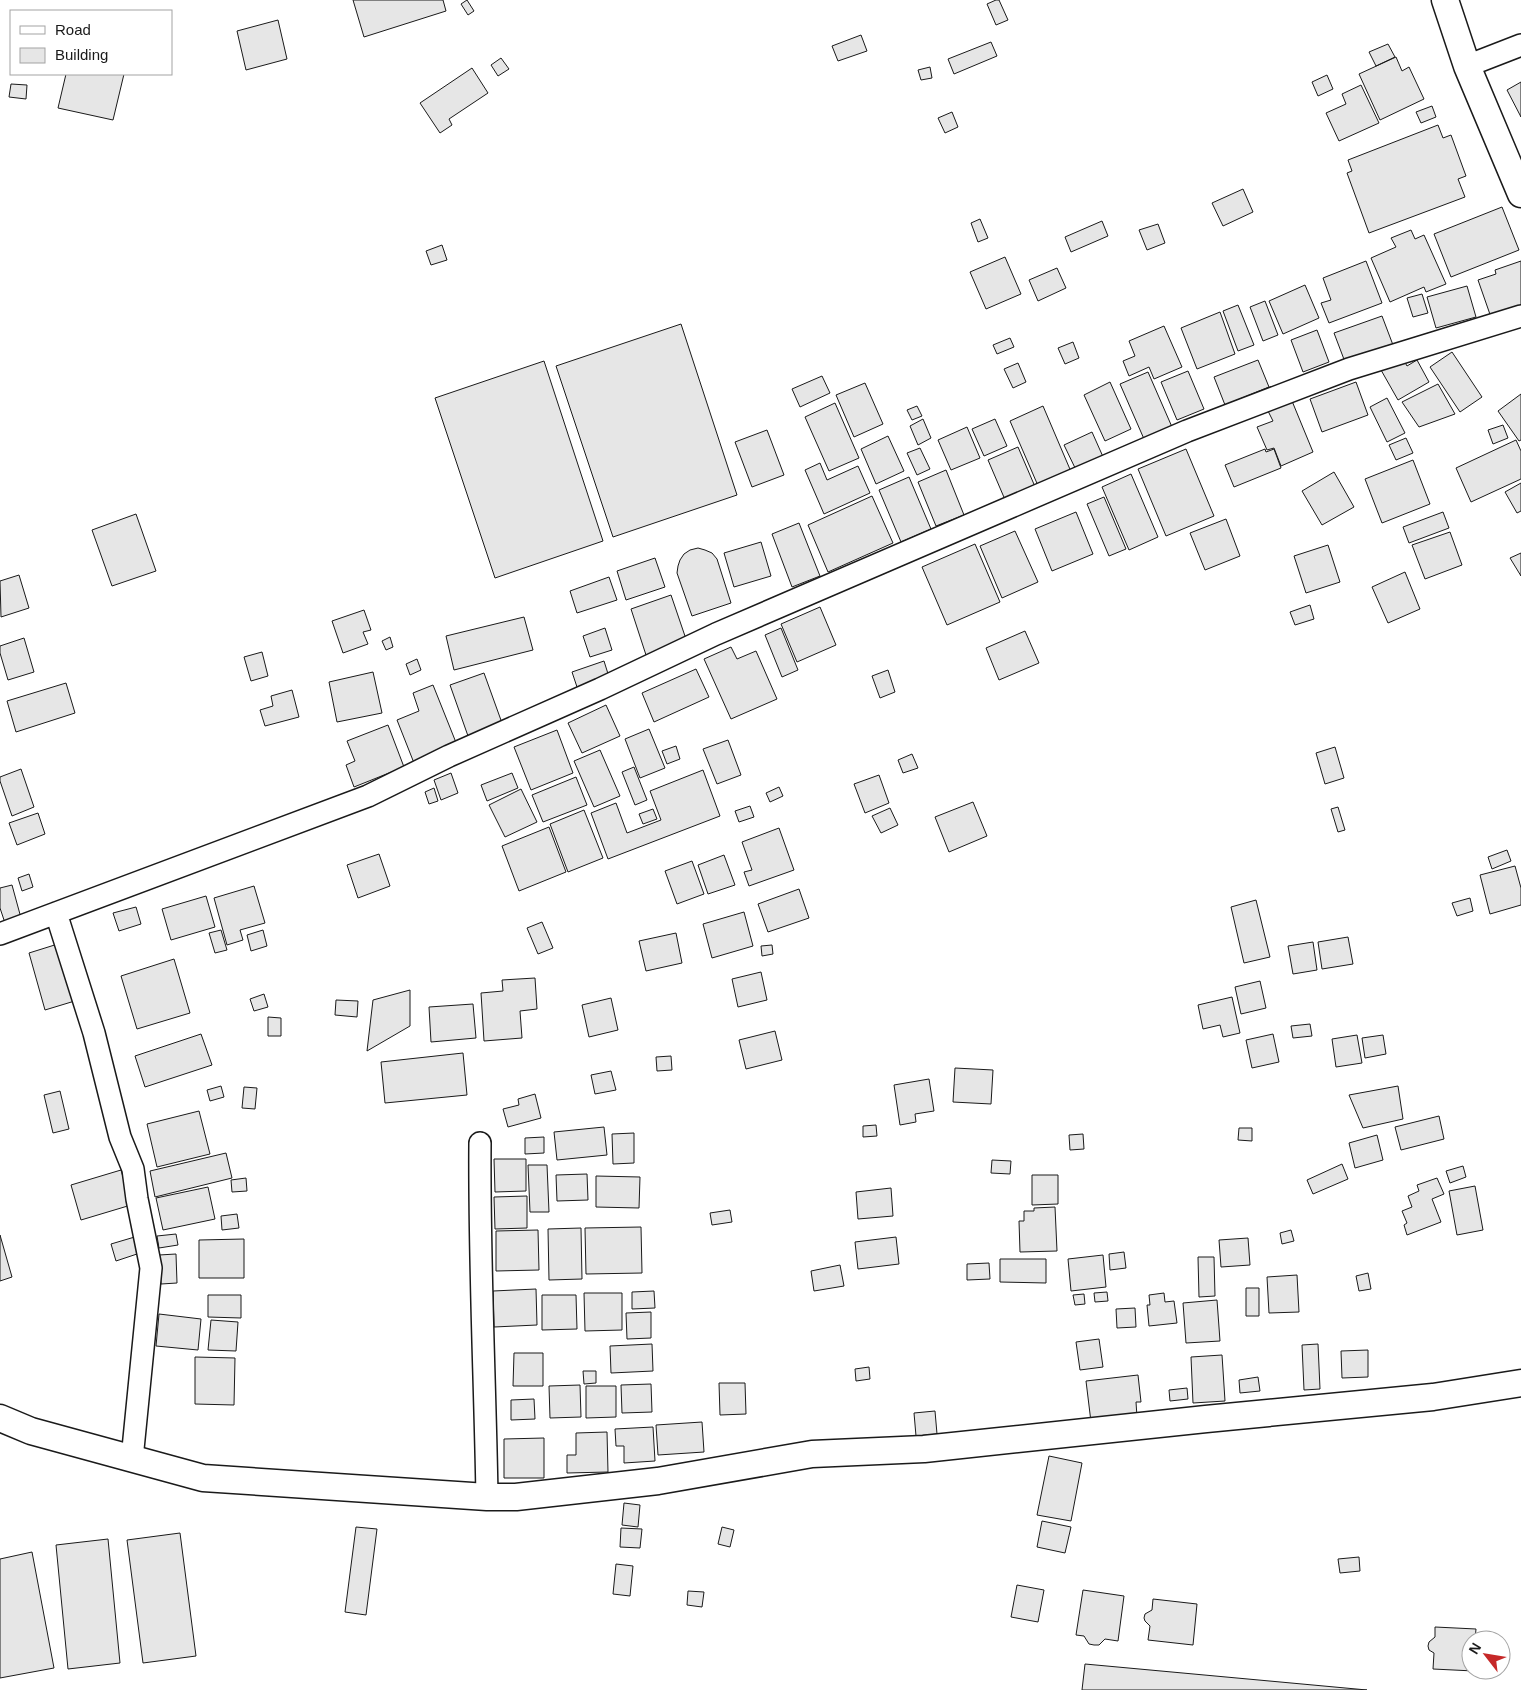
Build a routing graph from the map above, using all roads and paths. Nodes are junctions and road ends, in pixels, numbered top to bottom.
1 (1445, 0) edge
2 (1521, 45) edge
3 (1467, 66) junction
4 (1521, 194) edge
5 (1521, 316) edge
6 (56, 913) junction
7 (0, 934) edge
8 (480, 1143) dead end
9 (1521, 1383) edge
10 (0, 1418) edge
11 (132, 1459) junction
12 (487, 1496) junction

1 - 3 street
2 - 3 street
3 - 4 street
5 - 6 street
6 - 7 street
6 - 11 street
8 - 12 street
9 - 12 street
10 - 11 street
11 - 12 street

